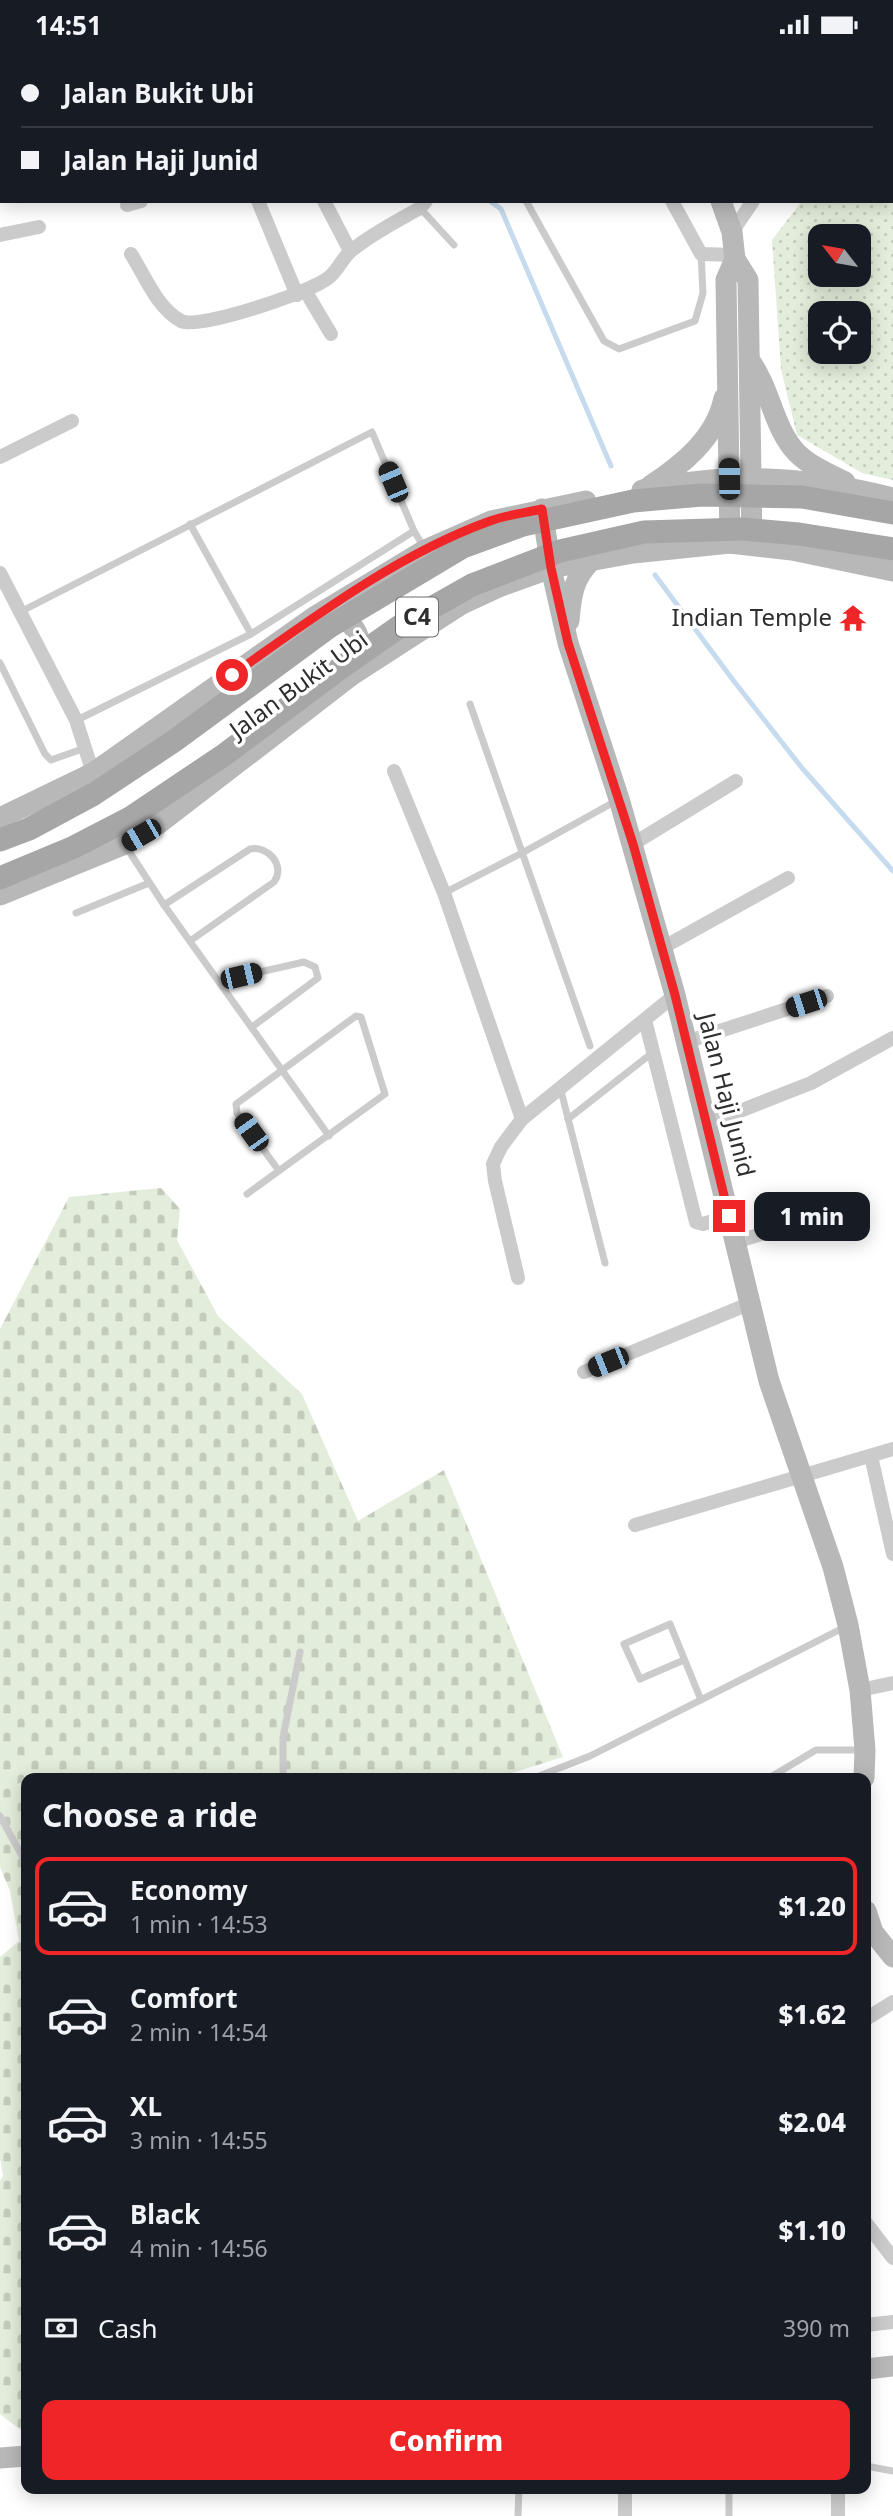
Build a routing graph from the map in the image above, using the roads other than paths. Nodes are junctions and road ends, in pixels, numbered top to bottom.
1 (259, 203) edge
2 (325, 203) edge
3 (527, 203) edge
4 (673, 203) edge
5 (722, 203) edge
6 (752, 203) edge
7 (423, 205) edge
8 (39, 227) dead end
9 (732, 232) junction
10 (0, 235) edge
11 (454, 245) dead end
12 (350, 251) junction
13 (131, 254) dead end
14 (701, 254) junction
15 (735, 257) junction
16 (302, 293) junction
17 (331, 334) dead end
18 (749, 359) junction
19 (727, 376) junction
20 (72, 421) dead end
21 (0, 457) edge
22 (751, 478) junction
23 (729, 479) junction
24 (646, 490) junction
25 (862, 490) junction
26 (893, 498) edge
27 (542, 509) junction
28 (893, 513) edge
29 (190, 524) junction
30 (414, 531) junction
31 (730, 543) junction
32 (752, 545) junction
33 (893, 549) edge
34 (425, 550) junction
35 (592, 560) junction
36 (551, 568) junction
37 (893, 571) edge
38 (0, 573) edge
39 (20, 612) junction
40 (314, 617) junction
41 (251, 634) junction
42 (568, 643) junction
43 (0, 663) edge
44 (352, 675) junction
45 (470, 704) dead end
46 (76, 720) junction
47 (85, 748) junction
48 (394, 771) dead end
49 (93, 773) junction
50 (736, 781) dead end
51 (619, 799) junction
52 (0, 818) edge
53 (0, 840) edge
54 (125, 844) junction
55 (633, 844) junction
56 (522, 853) junction
57 (0, 878) edge
58 (788, 878) dead end
59 (149, 883) junction
60 (444, 893) junction
61 (0, 895) edge
62 (164, 905) junction
63 (76, 913) dead end
64 (190, 941) junction
65 (662, 948) junction
66 (220, 981) junction
67 (675, 995) junction
68 (827, 996) dead end
69 (645, 1020) junction
70 (253, 1027) junction
71 (893, 1038) edge
72 (687, 1042) junction
73 (590, 1046) dead end
74 (653, 1052) junction
75 (282, 1069) junction
76 (560, 1087) junction
77 (522, 1119) junction
78 (568, 1119) junction
79 (707, 1124) junction
80 (329, 1136) junction
81 (279, 1171) junction
82 (247, 1194) dead end
83 (825, 1215) dead end
84 (729, 1216) junction
85 (735, 1242) junction
86 (605, 1263) dead end
87 (518, 1278) dead end
88 (751, 1303) junction
89 (584, 1372) dead end
90 (893, 1449) edge
91 (871, 1456) junction
92 (802, 1475) junction
93 (635, 1525) dead end
94 (893, 1554) edge
95 (848, 1625) junction
96 (300, 1652) dead end
97 (684, 1660) junction
98 (893, 1683) edge
99 (860, 1690) junction
100 (701, 1700) junction
101 (865, 1750) junction
102 (283, 1773) edge
103 (547, 1773) edge
104 (777, 1773) edge
105 (864, 1773) edge
106 (0, 1816) edge
107 (21, 1854) edge
108 (871, 1926) edge
109 (893, 1957) edge
110 (893, 2002) edge
111 (871, 2016) edge
112 (871, 2231) edge
113 (893, 2258) edge
114 (893, 2322) edge
115 (871, 2324) edge
116 (893, 2366) edge
117 (871, 2368) edge
118 (21, 2456) edge
119 (0, 2458) edge
120 (871, 2467) edge
121 (893, 2471) edge
122 (519, 2494) edge
123 (625, 2494) edge
124 (729, 2494) edge
125 (838, 2494) edge
126 (518, 2516) edge
127 (625, 2516) edge
128 (729, 2516) edge
129 (838, 2516) edge

1 - 16 street
2 - 12 street
3 - 14 lane
4 - 14 street
5 - 9 street
6 - 9 street
7 - 11 lane
7 - 12 street
8 - 10 street
9 - 15 street
12 - 16 street
13 - 16 street
14 - 15 street
15 - 18 street
15 - 19 street
16 - 17 street
18 - 22 street
18 - 25 street
19 - 23 street
19 - 24 street
20 - 21 street
22 - 23 street, Jalan Bukit Ubi
22 - 25 street, Jalan Bukit Ubi
22 - 32 street
23 - 24 street, Jalan Bukit Ubi
23 - 31 street
24 - 27 street, Jalan Bukit Ubi
25 - 26 street, Jalan Bukit Ubi
27 - 34 street, Jalan Bukit Ubi
27 - 36 street, Jalan Haji Junid
28 - 53 main road, C4, bridge
29 - 30 lane
29 - 39 lane
29 - 41 lane
30 - 34 lane
30 - 41 lane
31 - 32 street, Jalan Bukit Ubi
31 - 35 street, Jalan Bukit Ubi
32 - 37 street, Jalan Bukit Ubi
33 - 57 main road, C4, bridge
34 - 40 street, Jalan Bukit Ubi / C4
35 - 36 street, Jalan Bukit Ubi
35 - 42 street
36 - 42 street, Jalan Haji Junid
36 - 44 street, Jalan Bukit Ubi / C4
38 - 39 street
39 - 46 street
40 - 44 street
40 - 49 street, Jalan Bukit Ubi / C4
41 - 46 lane
42 - 51 street, Jalan Haji Junid
43 - 47 lane
44 - 54 street, Jalan Bukit Ubi / C4
45 - 56 lane
46 - 47 street
47 - 49 street
48 - 60 street
49 - 52 street, Jalan Bukit Ubi / C4
50 - 55 street
51 - 55 street, Jalan Haji Junid
51 - 56 lane
54 - 59 lane
54 - 61 street, Jalan Bukit Ubi / C4
55 - 65 street, Jalan Haji Junid
56 - 60 lane
56 - 73 lane
58 - 65 street
59 - 62 lane
59 - 63 lane
60 - 77 street
62 - 64 lane
62 - 64 lane
64 - 66 lane
65 - 67 street, Jalan Haji Junid
66 - 70 lane
66 - 70 lane
67 - 69 street
67 - 72 street, Jalan Haji Junid
68 - 72 street
69 - 74 street
69 - 76 street
70 - 75 lane
71 - 79 street
72 - 79 street, Jalan Haji Junid
74 - 78 lane
74 - 84 street
75 - 80 lane
75 - 80 lane
75 - 81 lane
76 - 77 street
76 - 78 lane
77 - 87 street
78 - 86 lane
79 - 84 street, Jalan Haji Junid
80 - 81 lane
81 - 82 lane
83 - 85 street
84 - 85 street, Jalan Haji Junid
85 - 88 street, Jalan Haji Junid
88 - 89 street
88 - 92 street, Jalan Haji Junid
90 - 91 street
91 - 92 street
91 - 94 street
92 - 93 street
92 - 95 street, Jalan Haji Junid
95 - 99 street, Jalan Haji Junid
95 - 100 lane
96 - 102 lane
97 - 97 lane
97 - 100 lane
98 - 99 street
99 - 101 street, Jalan Haji Junid
100 - 103 lane
101 - 104 lane
101 - 105 street, Jalan Haji Junid
106 - 107 lane
108 - 109 street
110 - 111 street
112 - 113 street
114 - 115 street
116 - 117 street
118 - 119 street
120 - 121 lane
122 - 126 lane
123 - 127 street
124 - 128 lane
125 - 129 street

